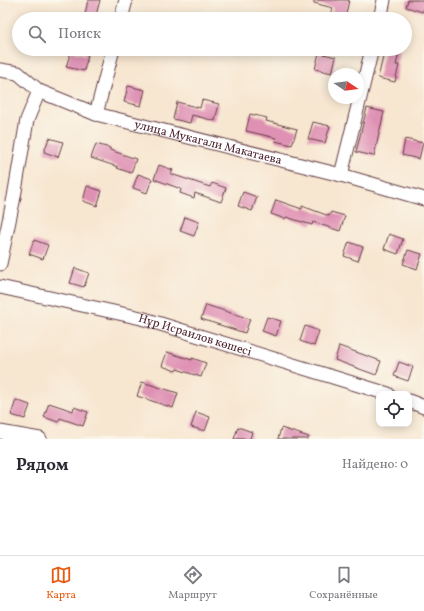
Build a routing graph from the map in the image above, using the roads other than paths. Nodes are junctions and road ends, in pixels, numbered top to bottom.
1 (126, 0) edge
2 (384, 0) edge
3 (123, 12) edge
4 (381, 12) edge
5 (112, 56) edge
6 (370, 56) edge
7 (0, 70) edge
8 (39, 91) junction
9 (96, 114) junction
10 (340, 175) junction
11 (424, 199) edge
12 (0, 264) edge
13 (0, 287) edge
14 (378, 391) edge
15 (412, 402) edge
16 (424, 407) edge
17 (0, 432) edge
18 (40, 439) edge

1 - 3 street
2 - 4 street
5 - 9 street
6 - 10 street
7 - 8 street, улица Мукагали Макатаева
8 - 9 street, улица Мукагали Макатаева
8 - 12 street
9 - 10 street, улица Мукагали Макатаева
10 - 11 street, улица Мукагали Макатаева
13 - 14 street, Нұр Исраилов көшесі
15 - 16 street
17 - 18 street

